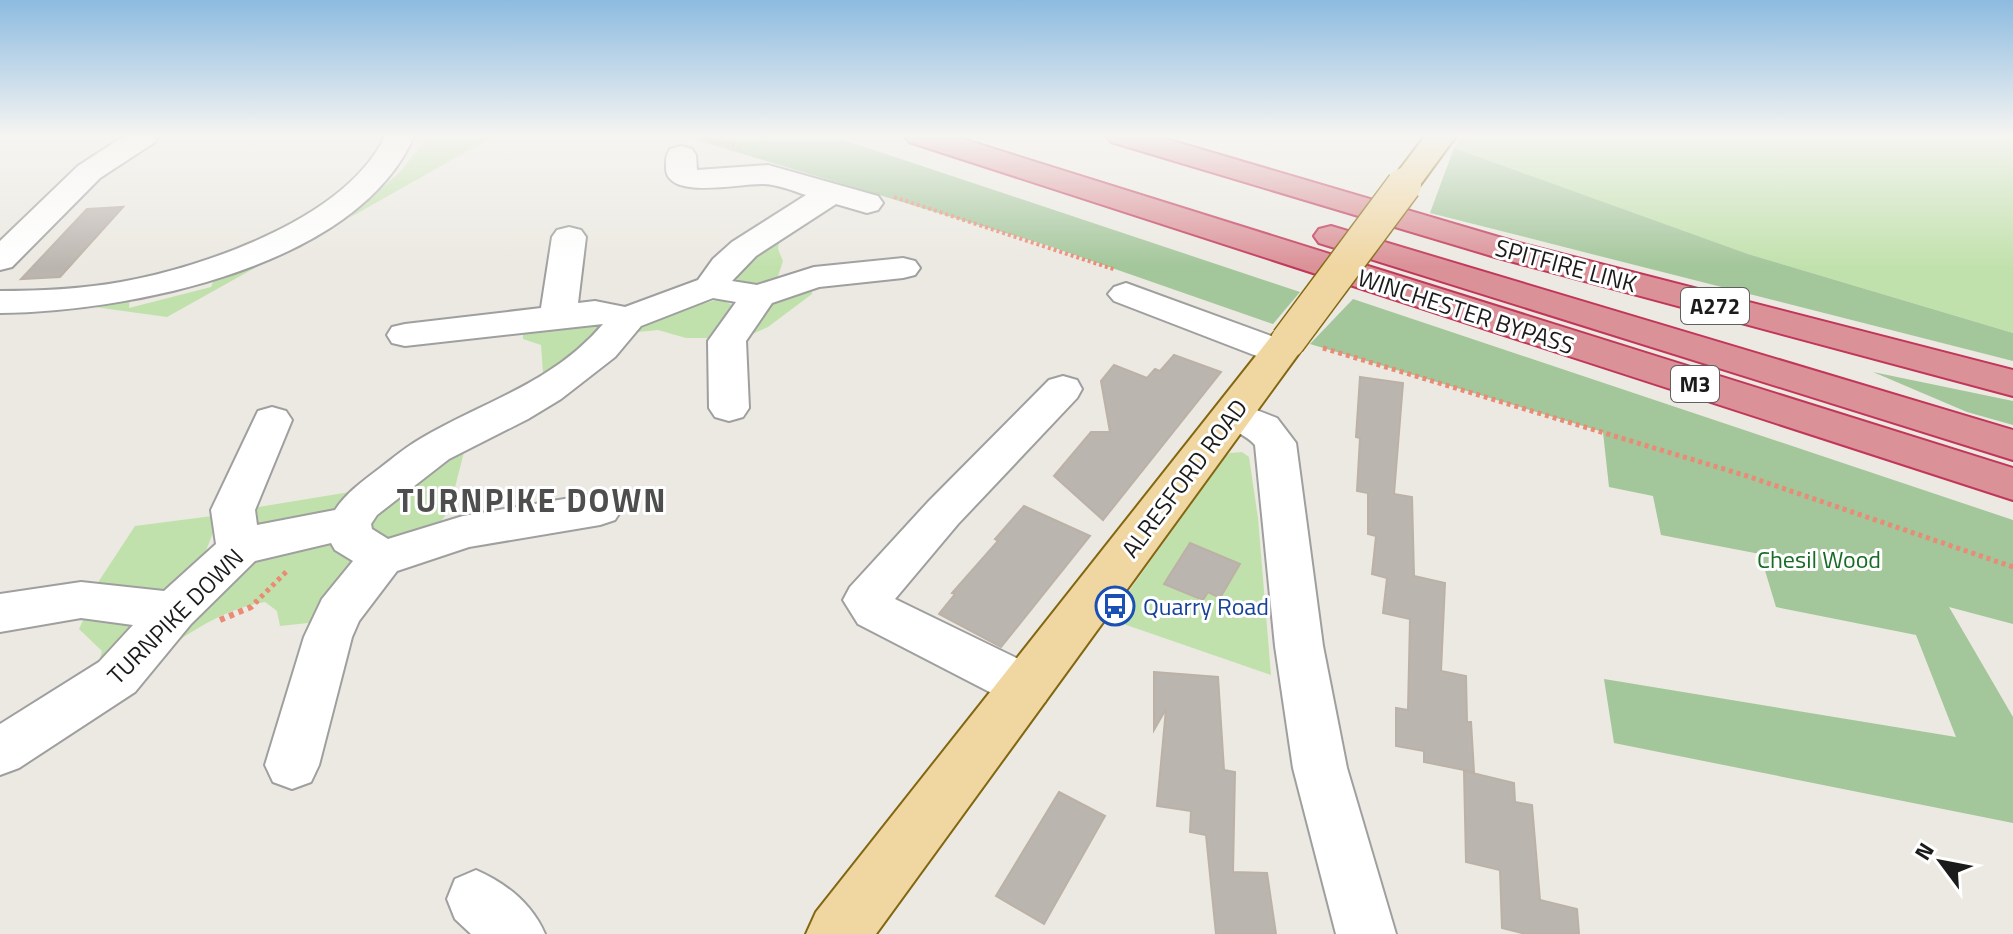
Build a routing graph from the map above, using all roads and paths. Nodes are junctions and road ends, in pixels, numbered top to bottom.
1 (81, 180) edge
2 (370, 180) edge
3 (789, 180) edge
4 (1057, 180) edge
5 (1148, 180) edge
6 (1269, 180) edge
7 (1408, 180) edge
8 (569, 237) dead end
9 (0, 260) edge
10 (903, 268) dead end
11 (710, 287) junction
12 (1126, 294) dead end
13 (759, 296) junction
14 (0, 302) edge
15 (559, 306) junction
16 (628, 318) junction
17 (1203, 323) junction
18 (405, 335) dead end
19 (1292, 345) junction
20 (1177, 352) dead end
21 (2013, 383) edge
22 (1063, 389) dead end
23 (729, 408) dead end
24 (1233, 414) junction
25 (272, 420) dead end
26 (2013, 445) edge
27 (2013, 484) edge
28 (600, 509) dead end
29 (349, 523) junction
30 (236, 529) junction
31 (382, 557) junction
32 (2013, 567) edge
33 (174, 611) junction
34 (0, 613) edge
35 (1027, 687) junction
36 (0, 752) edge
37 (292, 765) dead end
38 (838, 934) edge
39 (1366, 934) edge

1 - 9 street
2 - 14 street
3 - 11 street
4 - 27 highway, WINCHESTER BYPASS / M3
5 - 26 highway, WINCHESTER BYPASS / M3
6 - 21 highway, SPITFIRE LINK / A272
7 - 19 main road, ALRESFORD ROAD, bridge
8 - 15 street
10 - 13 street
11 - 13 street
11 - 16 street
12 - 17 street
13 - 23 street
15 - 16 street
15 - 18 street
16 - 29 street
17 - 19 street
17 - 20 street
19 - 24 main road, ALRESFORD ROAD
19 - 32 path
22 - 35 street
24 - 35 main road, ALRESFORD ROAD
24 - 39 street
25 - 30 street
28 - 31 street
29 - 30 street, TURNPIKE DOWN
29 - 31 street
30 - 33 street, TURNPIKE DOWN
31 - 37 street
33 - 34 street
33 - 36 street, TURNPIKE DOWN
35 - 38 main road, ALRESFORD ROAD

